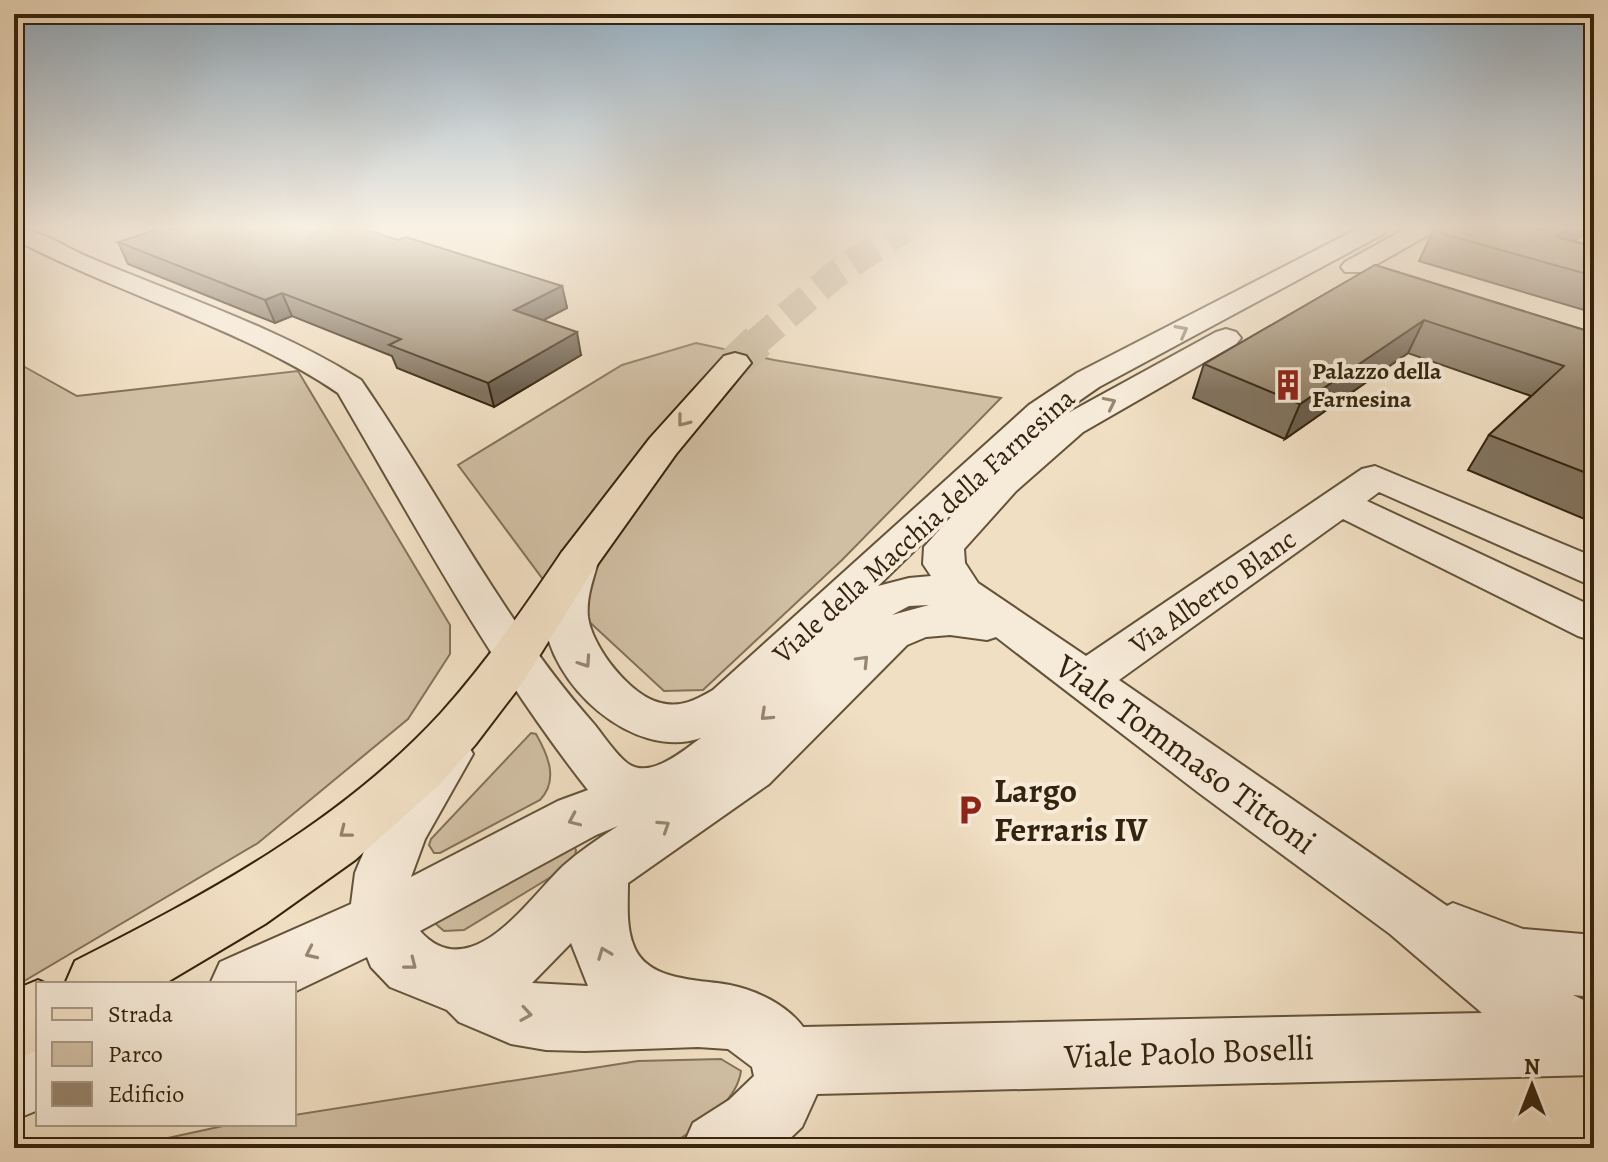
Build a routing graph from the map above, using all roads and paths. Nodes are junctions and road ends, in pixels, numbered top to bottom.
1 (127, 283) edge
2 (1272, 283) edge
3 (1325, 283) edge
4 (1284, 306) dead end
5 (1242, 329) dead end
6 (1201, 352) junction
7 (735, 363) tunnel mouth
8 (1088, 380) junction
9 (1341, 503) junction
10 (577, 562) junction
11 (1594, 573) edge
12 (963, 593) junction
13 (1594, 625) edge
14 (1015, 631) junction
15 (516, 657) junction
16 (1084, 681) junction
17 (470, 715) junction
18 (646, 790) junction
19 (600, 871) junction
20 (1411, 914) junction
21 (380, 921) junction
22 (1594, 966) edge
23 (460, 979) junction
24 (102, 982) edge
25 (246, 982) edge
26 (36, 1015) edge
27 (714, 1015) junction
28 (14, 1026) edge
29 (1594, 1040) edge
30 (784, 1060) junction
31 (36, 1077) edge
32 (14, 1086) edge
33 (718, 1148) edge

1 - 15 street
8 -> 2 street, Viale della Macchia della Farnesina
3 - 4 street
5 - 6 street, Viale della Macchia della Farnesina
6 - 8 street
12 -> 6 street, Viale della Macchia della Farnesina
7 -> 10 main road
10 -> 8 street, Viale della Macchia della Farnesina
9 - 11 street, Via Alberto Blanc
9 - 13 street
9 - 16 street, Via Alberto Blanc
10 - 15 main road
12 - 14 street, Viale Tommaso Tittoni
12 -> 18 street, Viale della Macchia della Farnesina
14 - 16 street, Viale Tommaso Tittoni
19 -> 14 street, Viale della Macchia della Farnesina
15 - 17 main road
15 - 18 street
16 - 20 street, Viale Tommaso Tittoni
17 - 21 street
17 -> 24 main road
18 -> 21 street, Viale della Macchia della Farnesina
19 - 23 street, Viale della Macchia della Farnesina
27 -> 19 street
20 - 22 street
20 - 29 street, Viale Paolo Boselli
21 -> 23 street
21 -> 25 street, Viale della Macchia della Farnesina
23 -> 27 street
26 - 28 main road
27 - 30 street
29 - 30 street, Viale Paolo Boselli
30 - 33 street
31 - 32 street

